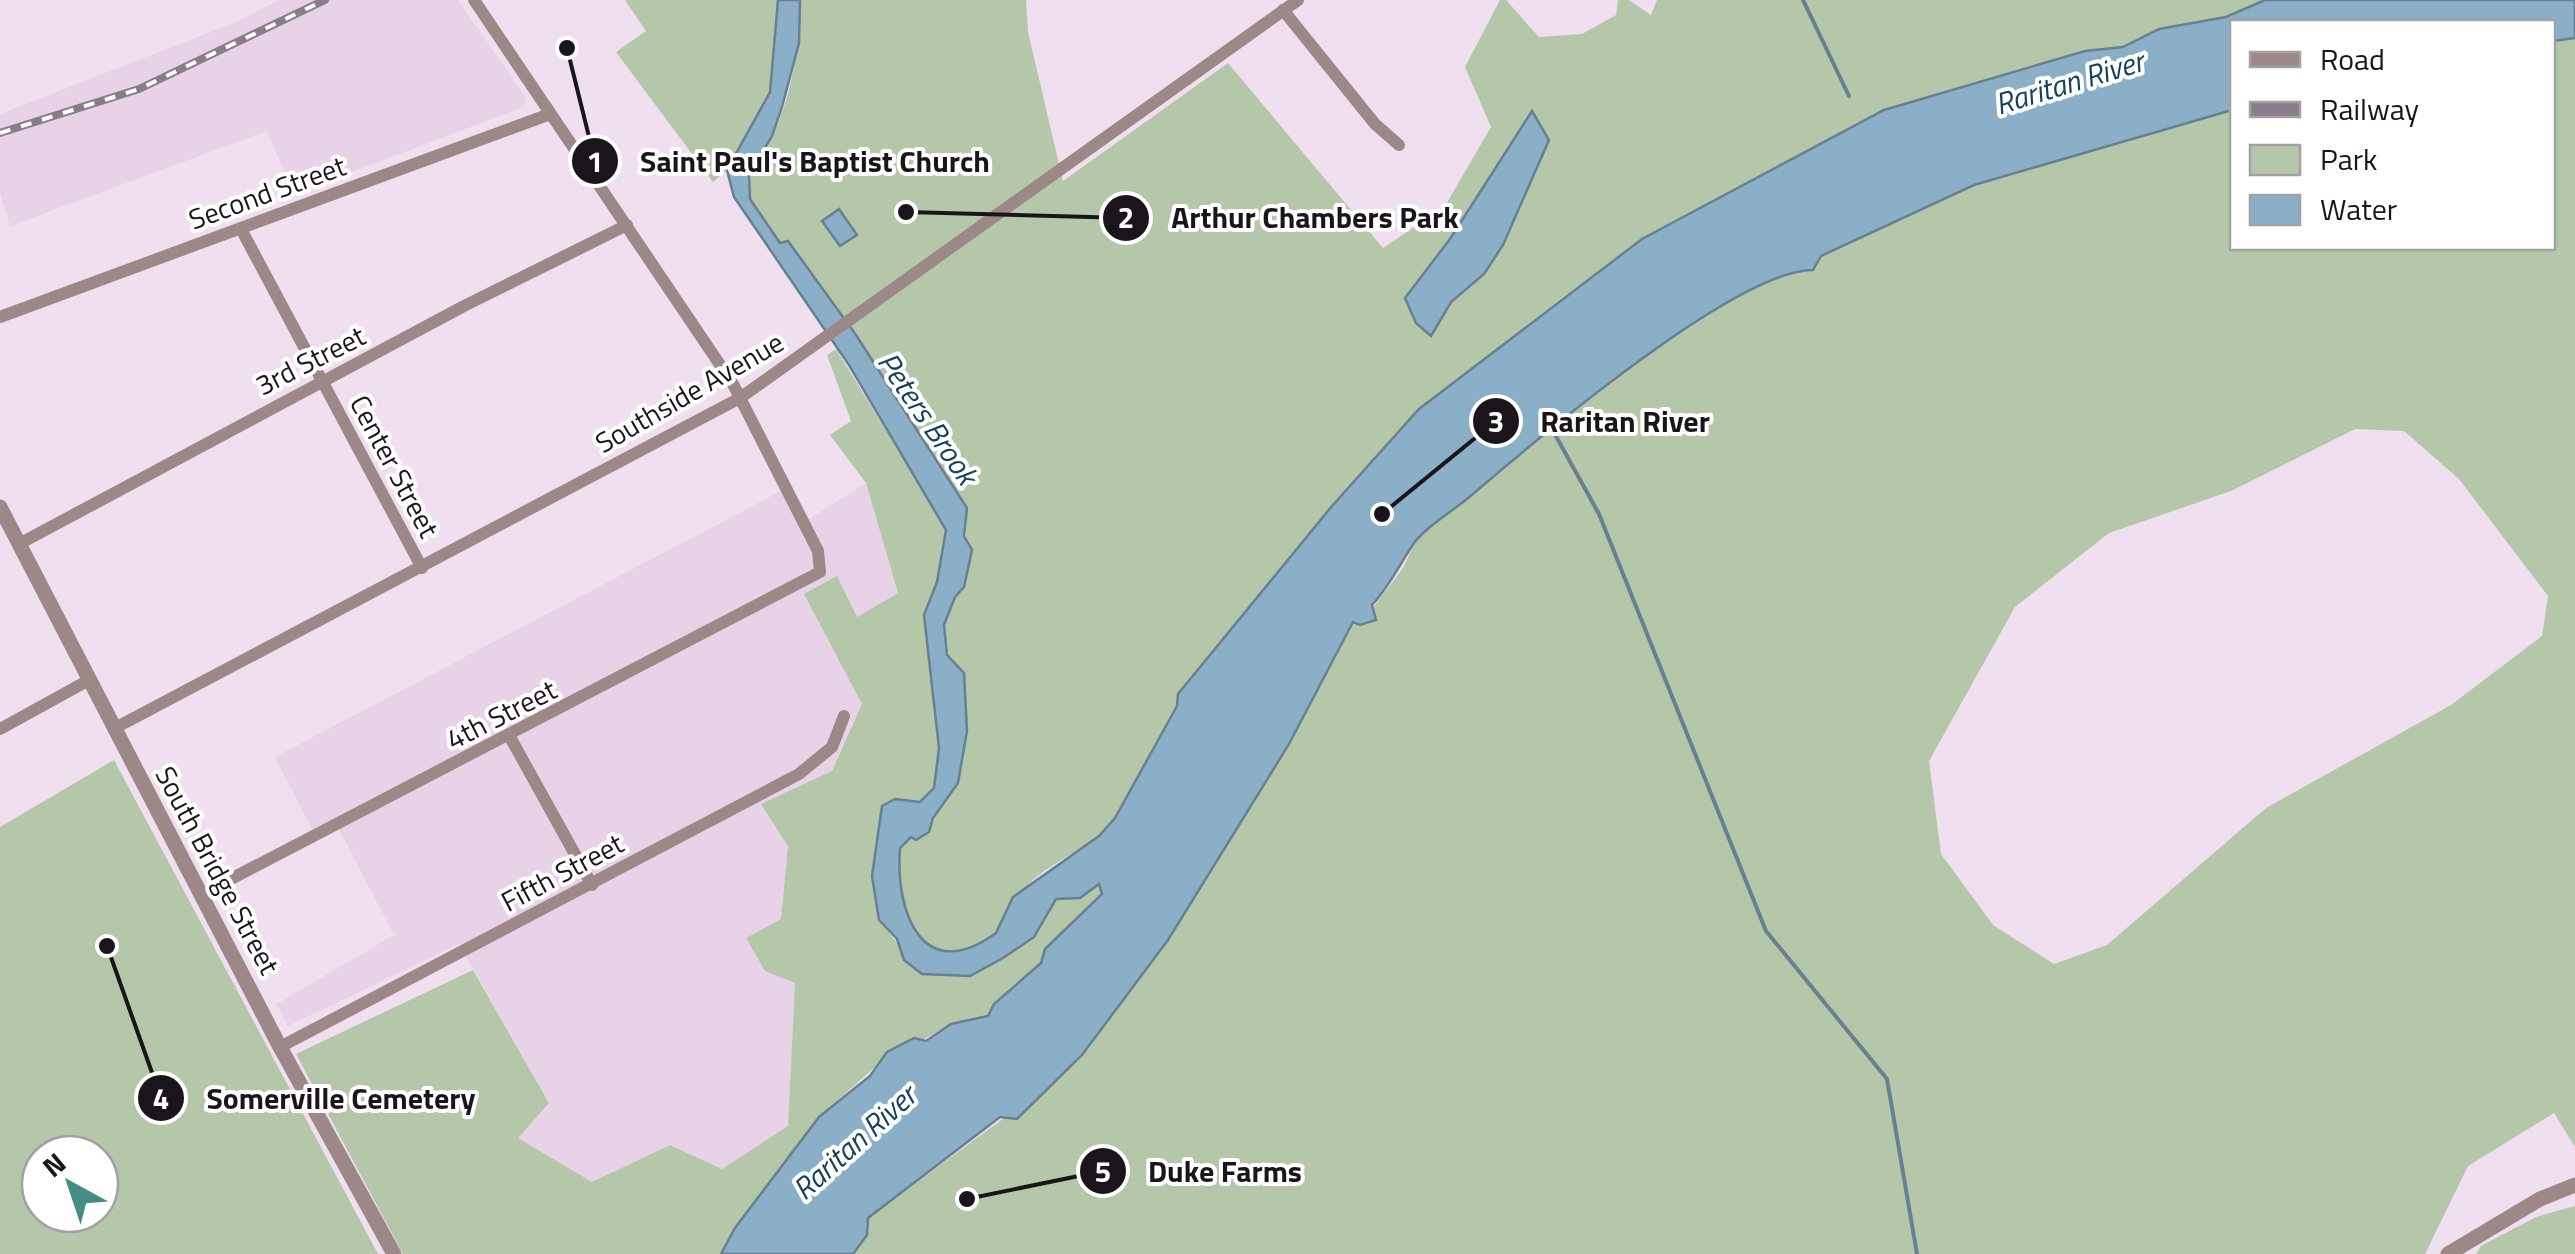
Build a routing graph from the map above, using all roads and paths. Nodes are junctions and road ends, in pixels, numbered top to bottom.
1 (474, 0) edge
2 (1298, 0) edge
3 (1284, 10) junction
4 (550, 114) junction
5 (1399, 145) dead end
6 (627, 225) junction
7 (241, 228) junction
8 (0, 317) edge
9 (322, 382) junction
10 (740, 398) junction
11 (0, 507) edge
12 (19, 544) junction
13 (422, 568) junction
14 (88, 680) junction
15 (844, 716) dead end
16 (115, 728) junction
17 (0, 729) edge
18 (510, 737) junction
19 (592, 885) junction
20 (202, 894) junction
21 (280, 1047) junction
22 (2575, 1185) edge
23 (394, 1254) edge
24 (2448, 1254) edge

1 - 4 street
2 - 3 street, Southside Avenue
3 - 5 street
3 - 10 street, Southside Avenue
4 - 6 street
4 - 7 street, Second Street
6 - 9 street, 3rd Street
6 - 10 street
7 - 8 street, Second Street
7 - 9 street, Center Street
9 - 12 street, 3rd Street
9 - 13 street, Center Street
10 - 13 street, Southside Avenue
10 - 18 street, 4th Street
11 - 12 street, South Bridge Street
12 - 14 street, South Bridge Street
13 - 16 street, Southside Avenue
14 - 16 street, South Bridge Street
14 - 17 street
15 - 19 street, Fifth Street
16 - 20 street, South Bridge Street
18 - 19 street
18 - 20 street, 4th Street
19 - 21 street, Fifth Street
20 - 21 street, South Bridge Street
21 - 23 street, South Bridge Street
22 - 24 street

